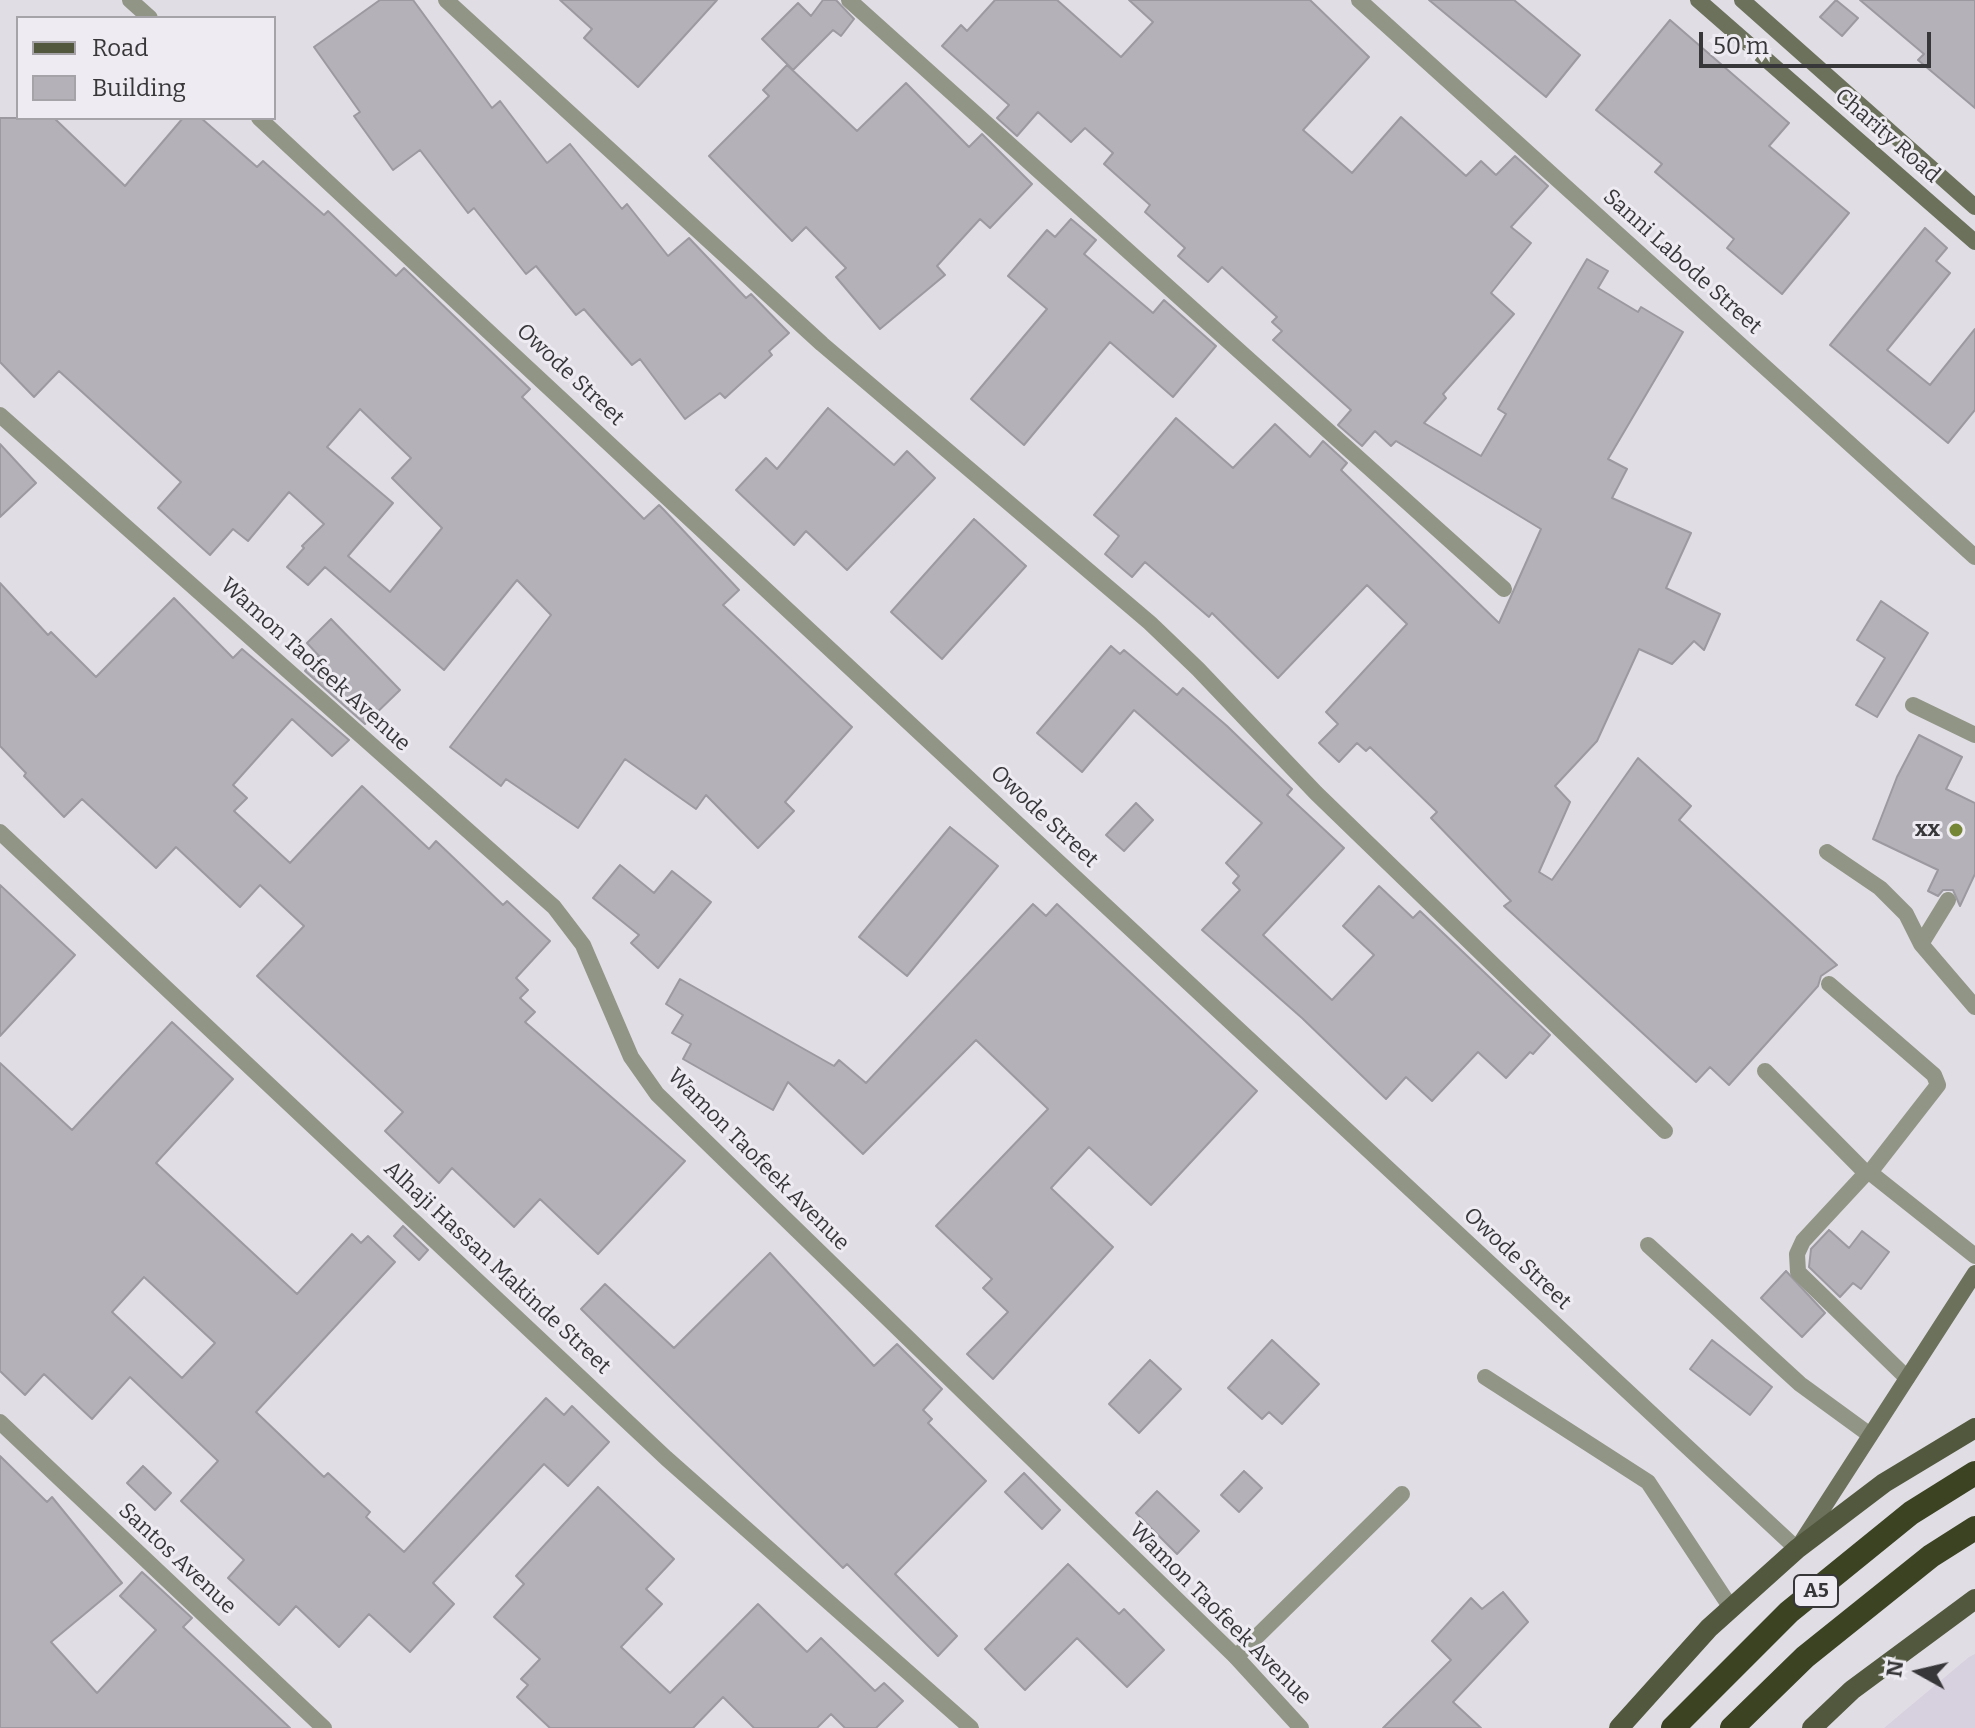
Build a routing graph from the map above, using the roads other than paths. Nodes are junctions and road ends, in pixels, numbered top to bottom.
1 (130, 0) edge
2 (446, 0) edge
3 (849, 0) edge
4 (1359, 0) edge
5 (1698, 0) edge
6 (1742, 0) edge
7 (148, 16) edge
8 (261, 120) edge
9 (1975, 207) edge
10 (1975, 242) edge
11 (0, 415) edge
12 (1975, 557) edge
13 (1504, 589) dead end
14 (1913, 705) dead end
15 (1975, 735) edge
16 (0, 832) edge
17 (1827, 852) dead end
18 (1948, 900) dead end
19 (1921, 944) junction
20 (1829, 984) dead end
21 (1975, 1007) edge
22 (1765, 1071) dead end
23 (1665, 1131) dead end
24 (1868, 1172) junction
25 (1648, 1245) dead end
26 (1975, 1256) edge
27 (1975, 1273) edge
28 (1485, 1377) dead end
29 (1907, 1378) junction
30 (0, 1422) edge
31 (1975, 1428) edge
32 (1870, 1435) junction
33 (1975, 1473) edge
34 (1402, 1494) dead end
35 (1975, 1528) edge
36 (1797, 1549) junction
37 (1975, 1599) edge
38 (1731, 1608) junction
39 (1236, 1657) junction
40 (324, 1728) edge
41 (971, 1728) edge
42 (1301, 1728) edge
43 (1619, 1728) edge
44 (1673, 1728) edge
45 (1732, 1728) edge
46 (1812, 1728) edge

1 - 7 street
2 - 23 street
3 - 13 street
4 - 12 street, Sanni Labode Street
5 - 10 street, Charity Road
6 - 9 street, Charity Road
8 - 36 street, Owode Street
11 - 39 street, Wamon Taofeek Avenue
14 - 15 street
16 - 41 street, Alhaji Hassan Makinde Street
17 - 19 street
18 - 19 street
19 - 21 street
20 - 24 street
22 - 24 street
24 - 26 street
24 - 29 street
25 - 32 street
27 - 29 street
28 - 38 street
29 - 32 street
30 - 40 street, Santos Avenue
31 - 36 main road
32 - 36 street
33 - 44 highway, A5
34 - 39 street
35 - 45 highway, A5
36 - 38 main road
37 - 46 main road
38 - 43 main road
39 - 42 street, Wamon Taofeek Avenue

